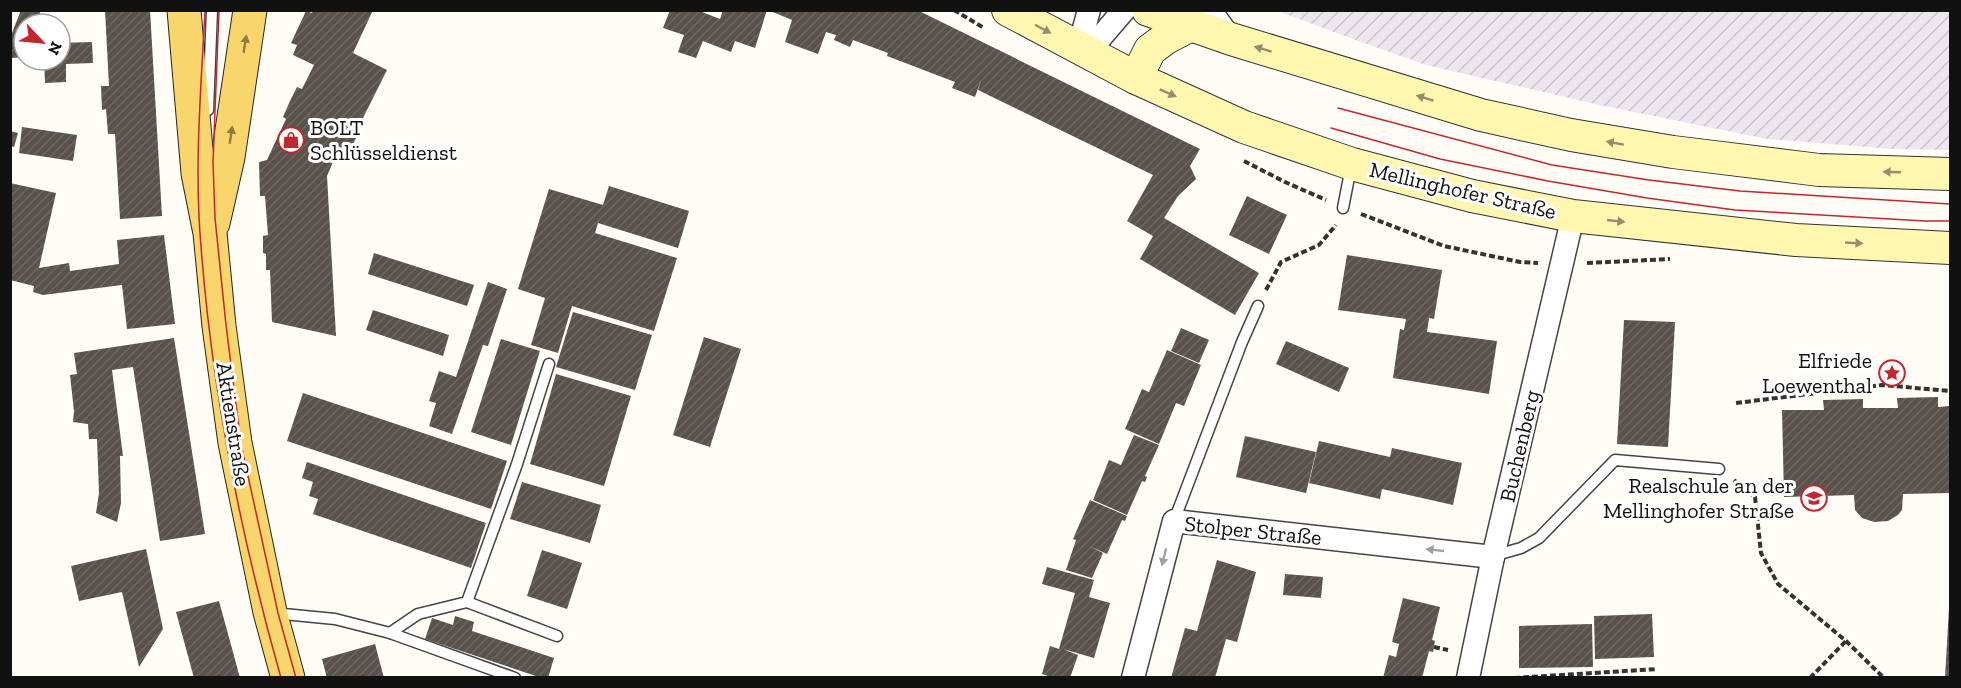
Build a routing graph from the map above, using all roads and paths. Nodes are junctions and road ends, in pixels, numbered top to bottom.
1 (184, 10) edge
2 (212, 10) edge
3 (250, 10) edge
4 (954, 10) edge
5 (1008, 10) edge
6 (1089, 10) edge
7 (1124, 10) edge
8 (1148, 10) edge
9 (1200, 18) edge
10 (972, 22) dead end
11 (1084, 50) junction
12 (1136, 78) junction
13 (207, 121) dead end
14 (207, 144) dead end
15 (1352, 164) junction
16 (1950, 174) edge
17 (1343, 208) joint
18 (1573, 216) junction
19 (210, 233) junction
20 (1950, 248) edge
21 (1258, 306) joint
22 (549, 364) dead end
23 (1950, 391) edge
24 (1736, 404) dead end
25 (1719, 469) joint
26 (1174, 521) junction
27 (1493, 556) junction
28 (467, 602) junction
29 (270, 612) junction
30 (390, 633) junction
31 (557, 636) dead end
32 (1846, 641) junction
33 (1657, 669) dead end
34 (288, 678) edge
35 (515, 678) edge
36 (1133, 678) edge
37 (1468, 678) edge
38 (1514, 678) edge
39 (1810, 678) edge
40 (1884, 678) edge

1 - 19 main road, Aktienstraße
2 - 13 lane
19 -> 3 main road, Aktienstraße
4 - 10 path
5 -> 11 main road, Mellinghofer Straße
6 - 11 street
7 - 11 street
8 - 9 main road
9 - 12 main road
16 -> 9 main road
11 - 12 main road, Mellinghofer Straße
12 -> 15 main road, Mellinghofer Straße
14 - 19 lane
15 - 17 lane
15 - 18 main road, Mellinghofer Straße
17 - 21 path
18 -> 20 main road, Mellinghofer Straße
18 - 27 street, Buchenberg
19 - 29 main road, Aktienstraße
21 - 26 lane
22 - 28 lane
23 - 24 path
25 - 27 lane
25 - 32 path
27 -> 26 street, Stolper Straße
26 -> 36 street, Stolper Straße
27 - 37 street, Buchenberg
28 - 30 lane
28 - 31 lane
29 - 30 lane
29 - 34 main road, Aktienstraße
30 - 35 lane
32 - 39 path
32 - 40 path
33 - 38 path

